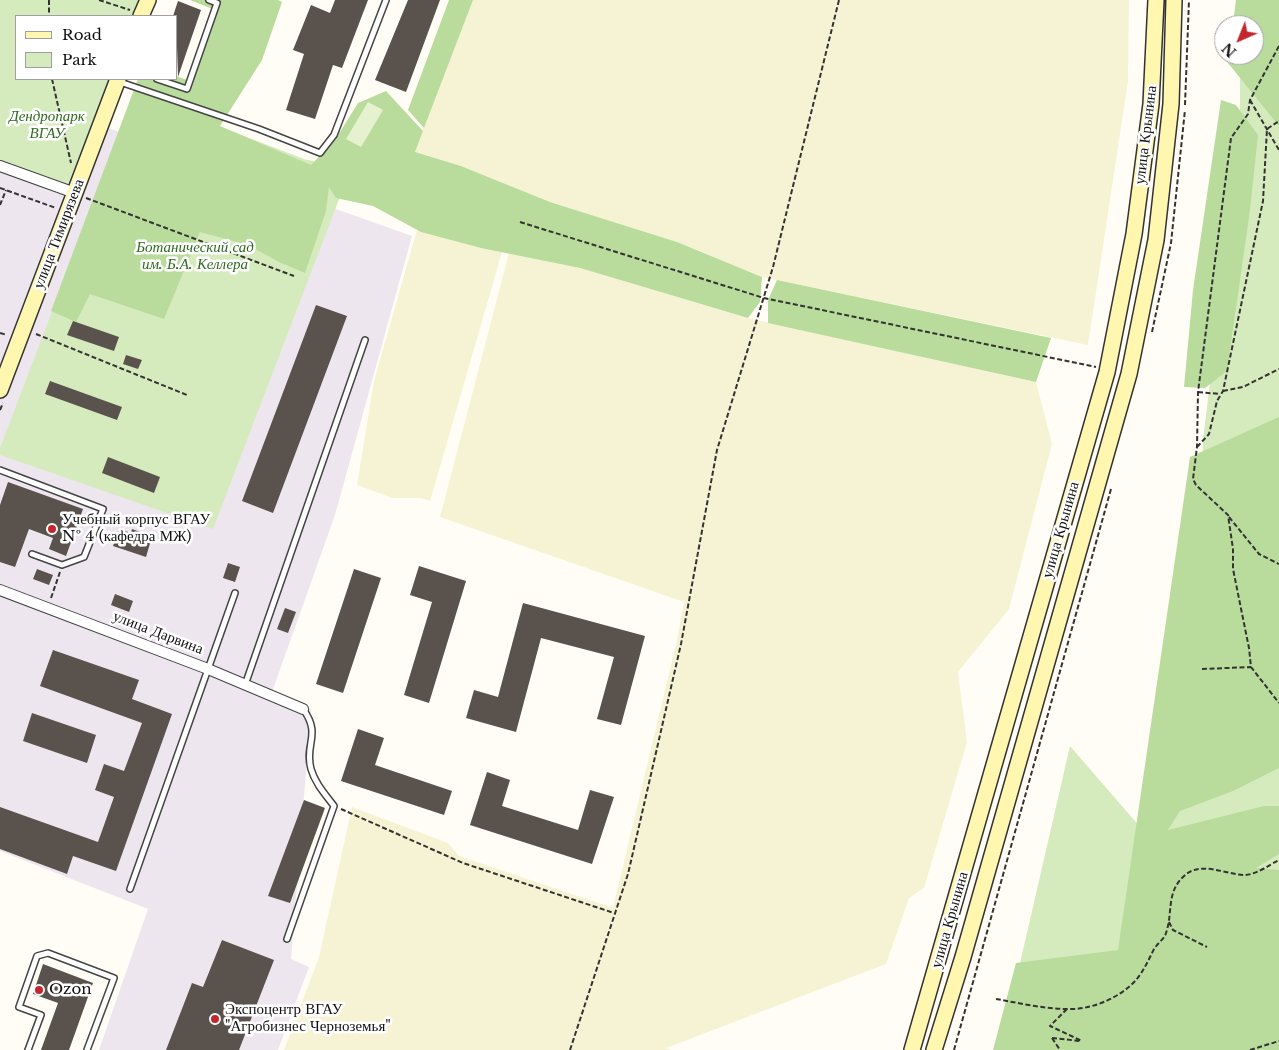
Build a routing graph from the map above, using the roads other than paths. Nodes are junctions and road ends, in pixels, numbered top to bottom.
1 (209, 0) edge
2 (386, 0) edge
3 (1156, 0) edge
4 (1174, 0) edge
5 (117, 80) edge
6 (160, 80) edge
7 (0, 166) edge
8 (76, 190) junction
9 (365, 340) dead end
10 (0, 390) edge
11 (0, 470) edge
12 (32, 554) dead end
13 (0, 590) edge
14 (235, 593) dead end
15 (208, 669) junction
16 (246, 685) junction
17 (303, 709) joint
18 (130, 888) dead end
19 (287, 939) dead end
20 (28, 1050) edge
21 (87, 1050) edge
22 (912, 1050) edge
23 (934, 1050) edge

1 - 6 lane
2 - 5 lane
3 - 22 main road, улица Крынина
4 - 23 main road, улица Крынина
5 - 8 main road, улица Тимирязева
7 - 8 street
8 - 10 main road, улица Тимирязева
9 - 16 lane
11 - 12 lane
13 - 15 street, улица Дарвина
14 - 15 lane
15 - 16 street, улица Дарвина
15 - 18 lane
16 - 17 street, улица Дарвина
17 - 19 lane
20 - 21 lane

